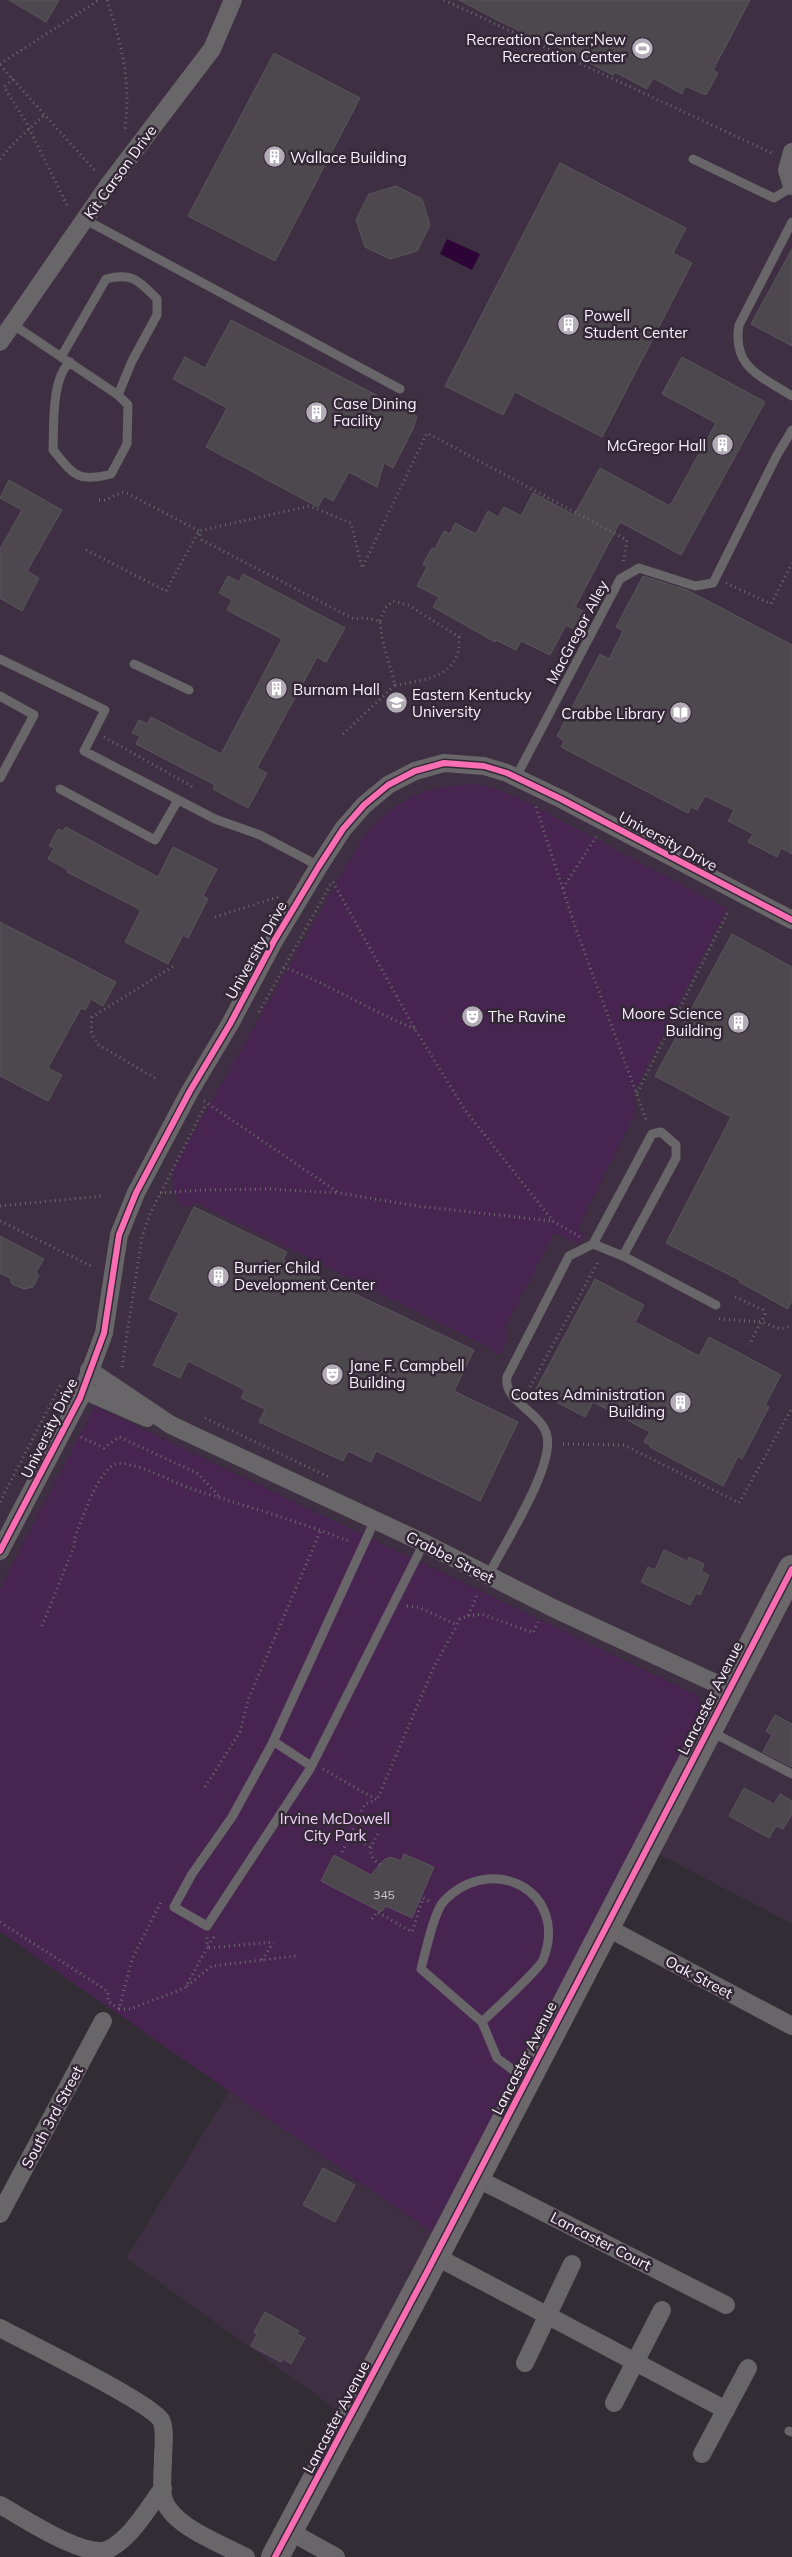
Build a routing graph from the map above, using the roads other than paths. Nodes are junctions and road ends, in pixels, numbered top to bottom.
1 (233, 0) edge
2 (790, 156) edge
3 (693, 159) dead end
4 (792, 187) edge
5 (84, 219) junction
6 (792, 222) edge
7 (12, 324) junction
8 (0, 342) edge
9 (61, 357) junction
10 (70, 362) junction
11 (400, 389) dead end
12 (118, 395) junction
13 (792, 396) edge
14 (792, 430) edge
15 (0, 658) edge
16 (134, 664) dead end
17 (189, 690) dead end
18 (0, 696) edge
19 (516, 777) junction
20 (0, 778) edge
21 (60, 789) dead end
22 (178, 800) junction
23 (320, 864) junction
24 (792, 920) edge
25 (593, 1244) junction
26 (623, 1256) junction
27 (716, 1305) dead end
28 (89, 1370) junction
29 (83, 1390) junction
30 (171, 1425) junction
31 (375, 1520) junction
32 (424, 1544) junction
33 (0, 1550) edge
34 (792, 1569) edge
35 (488, 1576) junction
36 (728, 1689) junction
37 (708, 1730) junction
38 (273, 1741) junction
39 (311, 1766) junction
40 (792, 1774) edge
41 (606, 1927) junction
42 (103, 2021) road end
43 (482, 2022) junction
44 (792, 2026) edge
45 (527, 2080) junction
46 (476, 2178) junction
47 (0, 2214) edge
48 (435, 2256) junction
49 (572, 2264) dead end
50 (726, 2305) dead end
51 (662, 2310) dead end
52 (548, 2315) junction
53 (0, 2328) edge
54 (636, 2362) junction
55 (524, 2363) dead end
56 (748, 2368) dead end
57 (614, 2404) dead end
58 (726, 2410) junction
59 (702, 2454) dead end
60 (163, 2488) junction
61 (0, 2505) edge
62 (289, 2531) junction
63 (246, 2557) edge
64 (275, 2557) edge
65 (336, 2557) edge

1 - 5 street, Kit Carson Drive
2 - 4 street
3 - 4 lane
5 - 7 street, Kit Carson Drive
5 - 11 lane
6 - 13 lane
7 - 8 street, Kit Carson Drive
7 - 9 lane
9 - 10 lane
9 - 12 lane
10 - 12 lane
10 - 12 lane
14 - 19 lane, MacGregor Alley
15 - 22 lane
16 - 17 lane
18 - 20 lane
19 - 23 street, University Drive
19 - 24 street, University Drive
21 - 22 lane
22 - 23 lane
23 - 28 street, University Drive
25 - 26 lane
25 - 26 lane
25 - 35 lane
26 - 27 lane
28 - 29 street, University Drive
28 - 30 street, Crabbe Street
29 - 30 street, Crabbe Street
29 - 33 street, University Drive
30 - 31 street, Crabbe Street
31 - 32 street, Crabbe Street
31 - 38 lane
32 - 35 street, Crabbe Street
32 - 39 lane
34 - 36 main road, Lancaster Avenue
35 - 36 street, Crabbe Street
36 - 37 main road, Lancaster Avenue
37 - 40 lane
37 - 41 main road, Lancaster Avenue
38 - 39 lane
38 - 39 lane
41 - 44 street, Oak Street
41 - 45 main road, Lancaster Avenue
42 - 47 street, South 3rd Street
43 - 43 lane
43 - 45 lane
45 - 46 main road, Lancaster Avenue
46 - 48 main road, Lancaster Avenue
46 - 50 street, Lancaster Court
48 - 52 street
48 - 62 main road, Lancaster Avenue
49 - 52 street
51 - 54 street
52 - 54 street
52 - 55 street
53 - 60 street
54 - 57 street
54 - 58 street
56 - 58 street
58 - 59 street
60 - 61 street
60 - 63 street
62 - 64 main road, Lancaster Avenue
62 - 65 street

